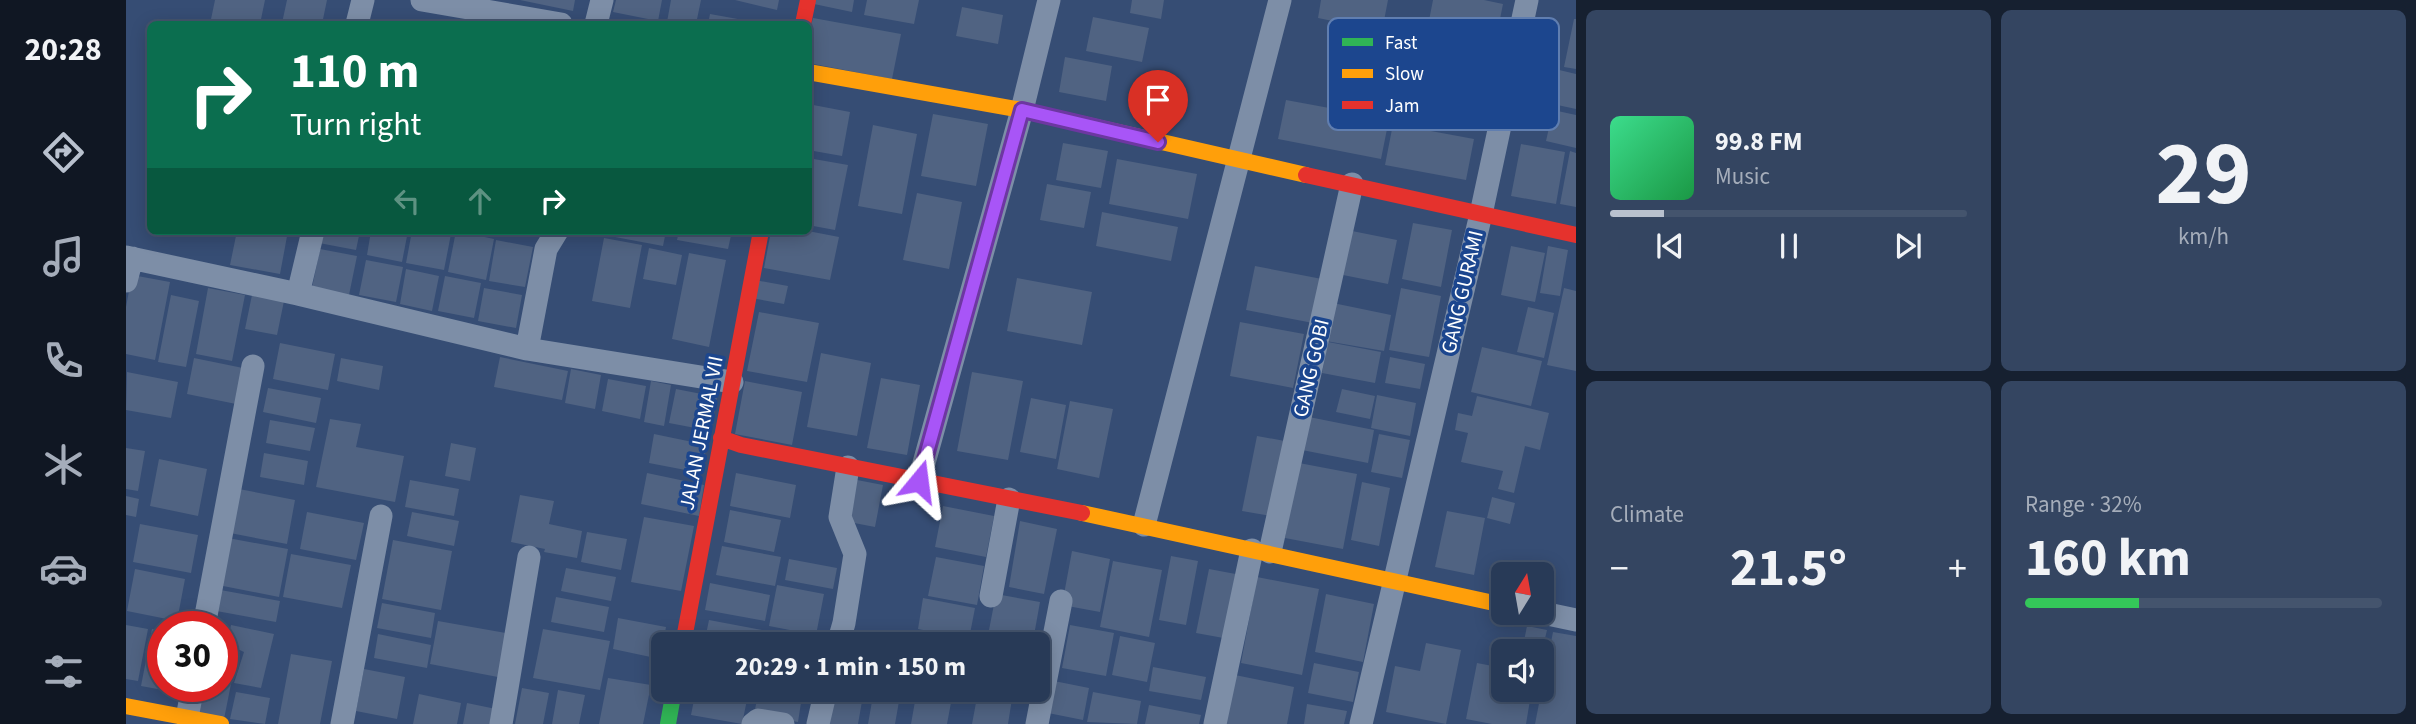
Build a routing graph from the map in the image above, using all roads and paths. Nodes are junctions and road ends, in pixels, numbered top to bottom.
1 (363, 0) edge
2 (422, 0) edge
3 (602, 0) edge
4 (808, 0) edge
5 (1049, 0) edge
6 (1280, 0) edge
7 (1527, 0) edge
8 (1523, 18) edge
9 (358, 21) edge
10 (544, 21) edge
11 (597, 21) edge
12 (804, 21) edge
13 (812, 73) edge
14 (1022, 110) junction
15 (1498, 130) edge
16 (1240, 161) junction
17 (1352, 184) junction
18 (1480, 214) junction
19 (312, 235) edge
20 (555, 235) edge
21 (760, 235) edge
22 (1576, 235) edge
23 (129, 257) edge
24 (126, 281) edge
25 (299, 294) junction
26 (527, 349) junction
27 (253, 366) dead end
28 (732, 382) junction
29 (721, 438) junction
30 (848, 467) junction
31 (919, 481) junction
32 (1009, 499) junction
33 (381, 516) dead end
34 (1144, 525) junction
35 (1261, 551) junction
36 (529, 557) dead end
37 (1393, 582) junction
38 (991, 596) dead end
39 (1060, 601) dead end
40 (1491, 602) edge
41 (207, 611) edge
42 (1554, 616) edge
43 (1576, 621) edge
44 (685, 632) edge
45 (841, 632) edge
46 (190, 702) edge
47 (672, 702) edge
48 (823, 702) edge
49 (126, 705) edge
50 (187, 718) junction
51 (221, 724) edge
52 (342, 724) edge
53 (501, 724) edge
54 (668, 724) edge
55 (753, 724) edge
56 (783, 724) edge
57 (818, 724) edge
58 (1037, 724) edge
59 (1215, 724) edge
60 (1361, 724) edge

1 - 9 street
2 - 10 street
3 - 11 street
4 - 12 street
5 - 14 street
6 - 16 street
7 - 8 street, GANG GURAMI
13 - 14 street
14 - 16 street
14 - 31 street
15 - 18 street, GANG GURAMI
16 - 17 street
16 - 34 street
17 - 18 street
17 - 35 street, GANG GOBI
18 - 22 street
18 - 37 street, GANG GURAMI
19 - 25 street
20 - 26 street
21 - 28 street, JALAN JERMAL VII
23 - 24 street
23 - 25 street
25 - 26 street
26 - 28 street
27 - 41 street
28 - 29 street, JALAN JERMAL VII
29 - 30 street
29 - 44 street, JALAN JERMAL VII
30 - 31 street
30 - 45 street
31 - 32 street
32 - 34 street
32 - 38 street
33 - 52 street
34 - 35 street
35 - 37 street
35 - 59 street, GANG GOBI
36 - 53 street
37 - 40 street
37 - 60 street, GANG GURAMI
39 - 58 street
42 - 43 street
46 - 50 street
47 - 54 street
48 - 57 street
49 - 50 street
50 - 51 street
55 - 56 street

